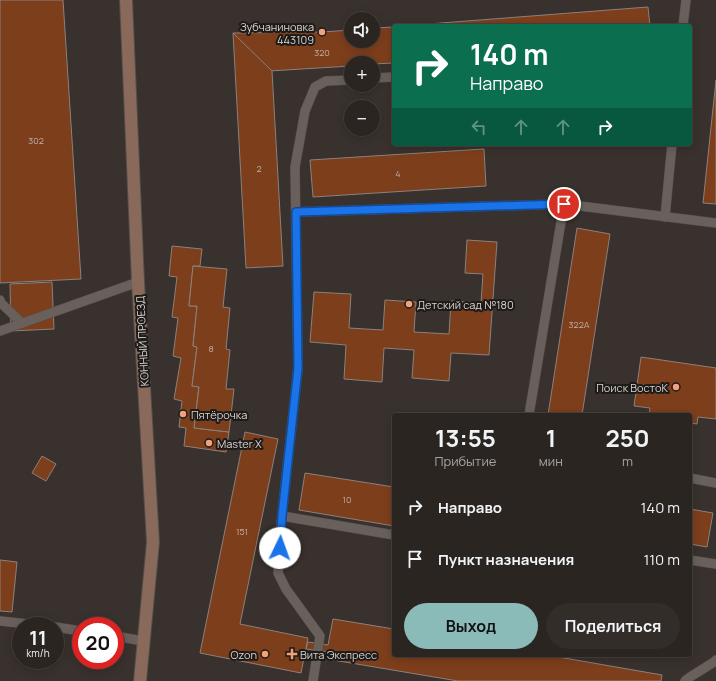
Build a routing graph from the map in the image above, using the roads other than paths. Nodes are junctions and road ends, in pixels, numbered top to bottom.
1 (126, 0) edge
2 (686, 0) edge
3 (683, 24) edge
4 (392, 77) edge
5 (380, 78) edge
6 (344, 80) edge
7 (672, 146) edge
8 (564, 204) junction
9 (296, 212) junction
10 (665, 217) junction
11 (716, 223) edge
12 (138, 282) junction
13 (0, 300) edge
14 (22, 323) junction
15 (0, 331) edge
16 (529, 413) edge
17 (692, 478) edge
18 (716, 483) edge
19 (282, 516) junction
20 (392, 535) edge
21 (692, 560) edge
22 (716, 564) edge
23 (0, 621) edge
24 (12, 622) edge
25 (124, 638) edge
26 (143, 641) junction
27 (716, 660) edge
28 (140, 681) edge
29 (313, 681) edge
30 (685, 681) edge

1 - 12 street, КОННЫЙ ПРОЕЗД
2 - 3 lane
4 - 5 lane
6 - 9 lane
7 - 10 lane
8 - 9 lane
8 - 10 lane
8 - 16 lane
9 - 19 lane
10 - 11 lane
12 - 14 lane
12 - 26 street, КОННЫЙ ПРОЕЗД
13 - 14 lane
14 - 15 lane
17 - 18 lane
19 - 20 lane
19 - 29 lane
21 - 22 lane
23 - 24 lane
25 - 26 lane
26 - 28 street, КОННЫЙ ПРОЕЗД
27 - 30 lane

